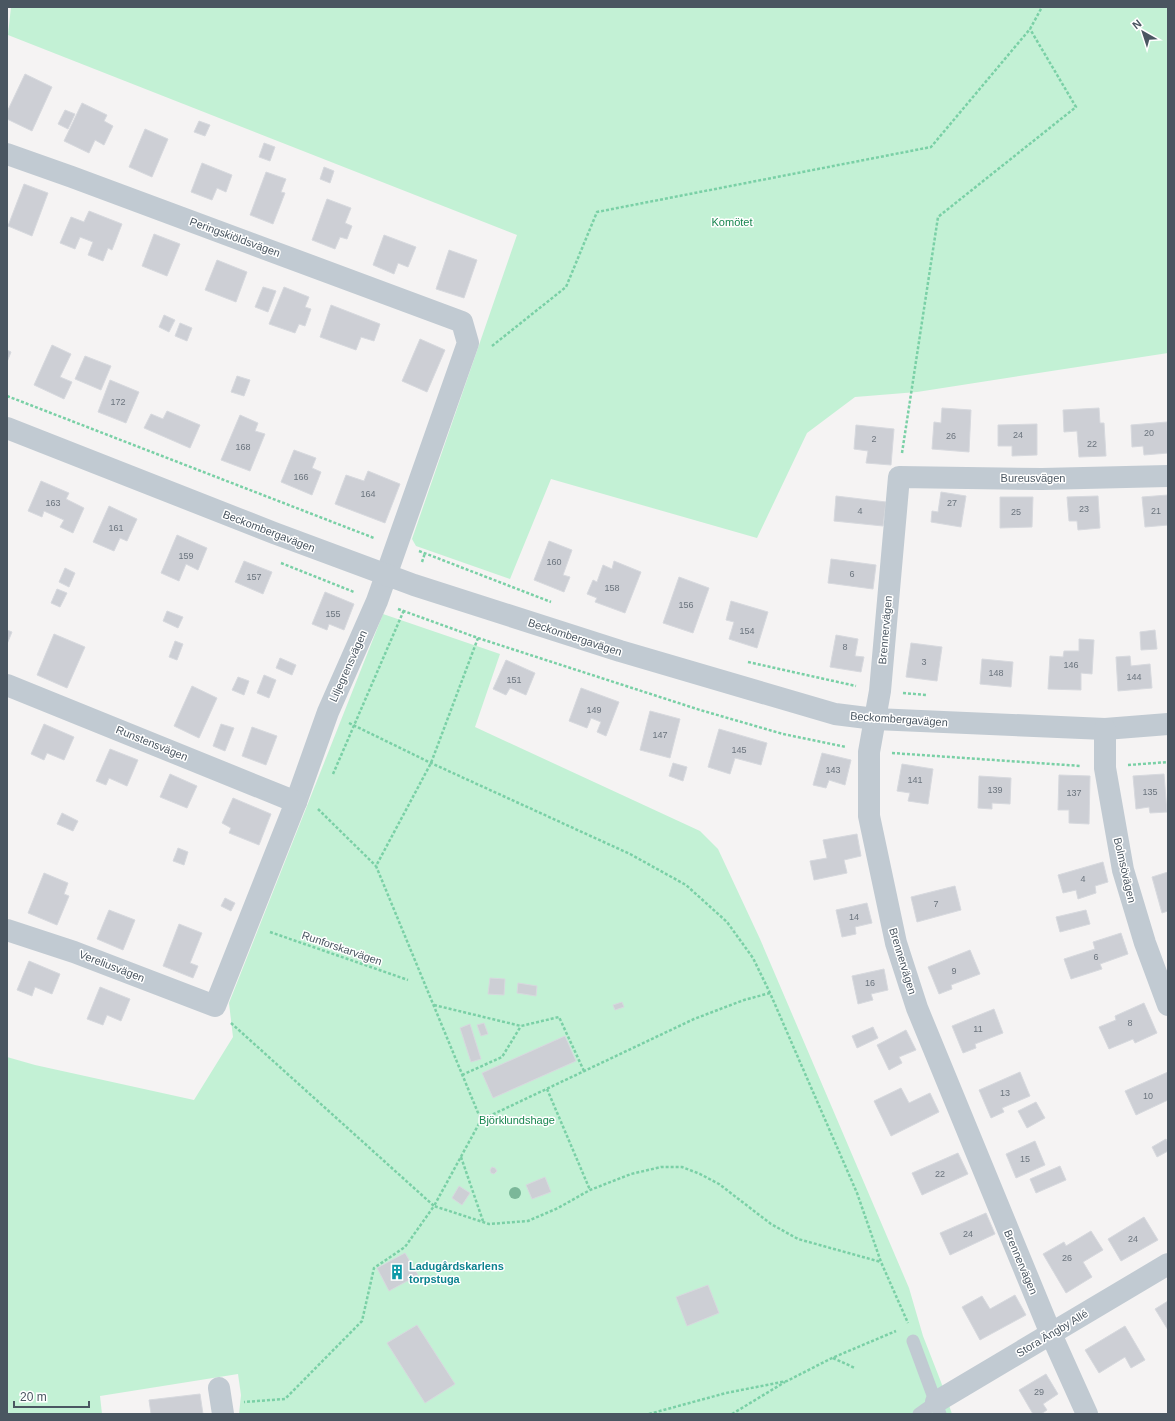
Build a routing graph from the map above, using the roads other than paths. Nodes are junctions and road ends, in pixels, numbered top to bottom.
1 (7, 154) edge
2 (462, 322) joint
3 (7, 428) edge
4 (1168, 476) edge
5 (899, 477) joint
6 (387, 575) junction
7 (7, 684) edge
8 (874, 720) junction
9 (1168, 724) edge
10 (1105, 729) junction
11 (296, 802) junction
12 (7, 930) edge
13 (1168, 1005) edge
14 (215, 1006) joint
15 (1168, 1264) edge
16 (1051, 1334) junction
17 (913, 1341) road end
18 (932, 1410) edge
19 (1087, 1414) edge

1 - 2 street, Peringskiöldsvägen
2 - 6 street, Liljegrensvägen
3 - 6 street, Beckombergavägen
4 - 5 street, Bureusvägen
5 - 8 street, Brennervägen
6 - 8 street, Beckombergavägen
6 - 11 street, Liljegrensvägen
7 - 11 street, Runstensvägen
8 - 10 street, Beckombergavägen
8 - 16 street, Brennervägen
9 - 10 street, Beckombergavägen
10 - 13 street, Bolmsövägen
11 - 14 street, Liljegrensvägen
12 - 14 street, Vereliusvägen
15 - 16 street, Stora Ängby Allé
16 - 18 street, Stora Ängby Allé
16 - 19 street, Brennervägen
17 - 18 lane

